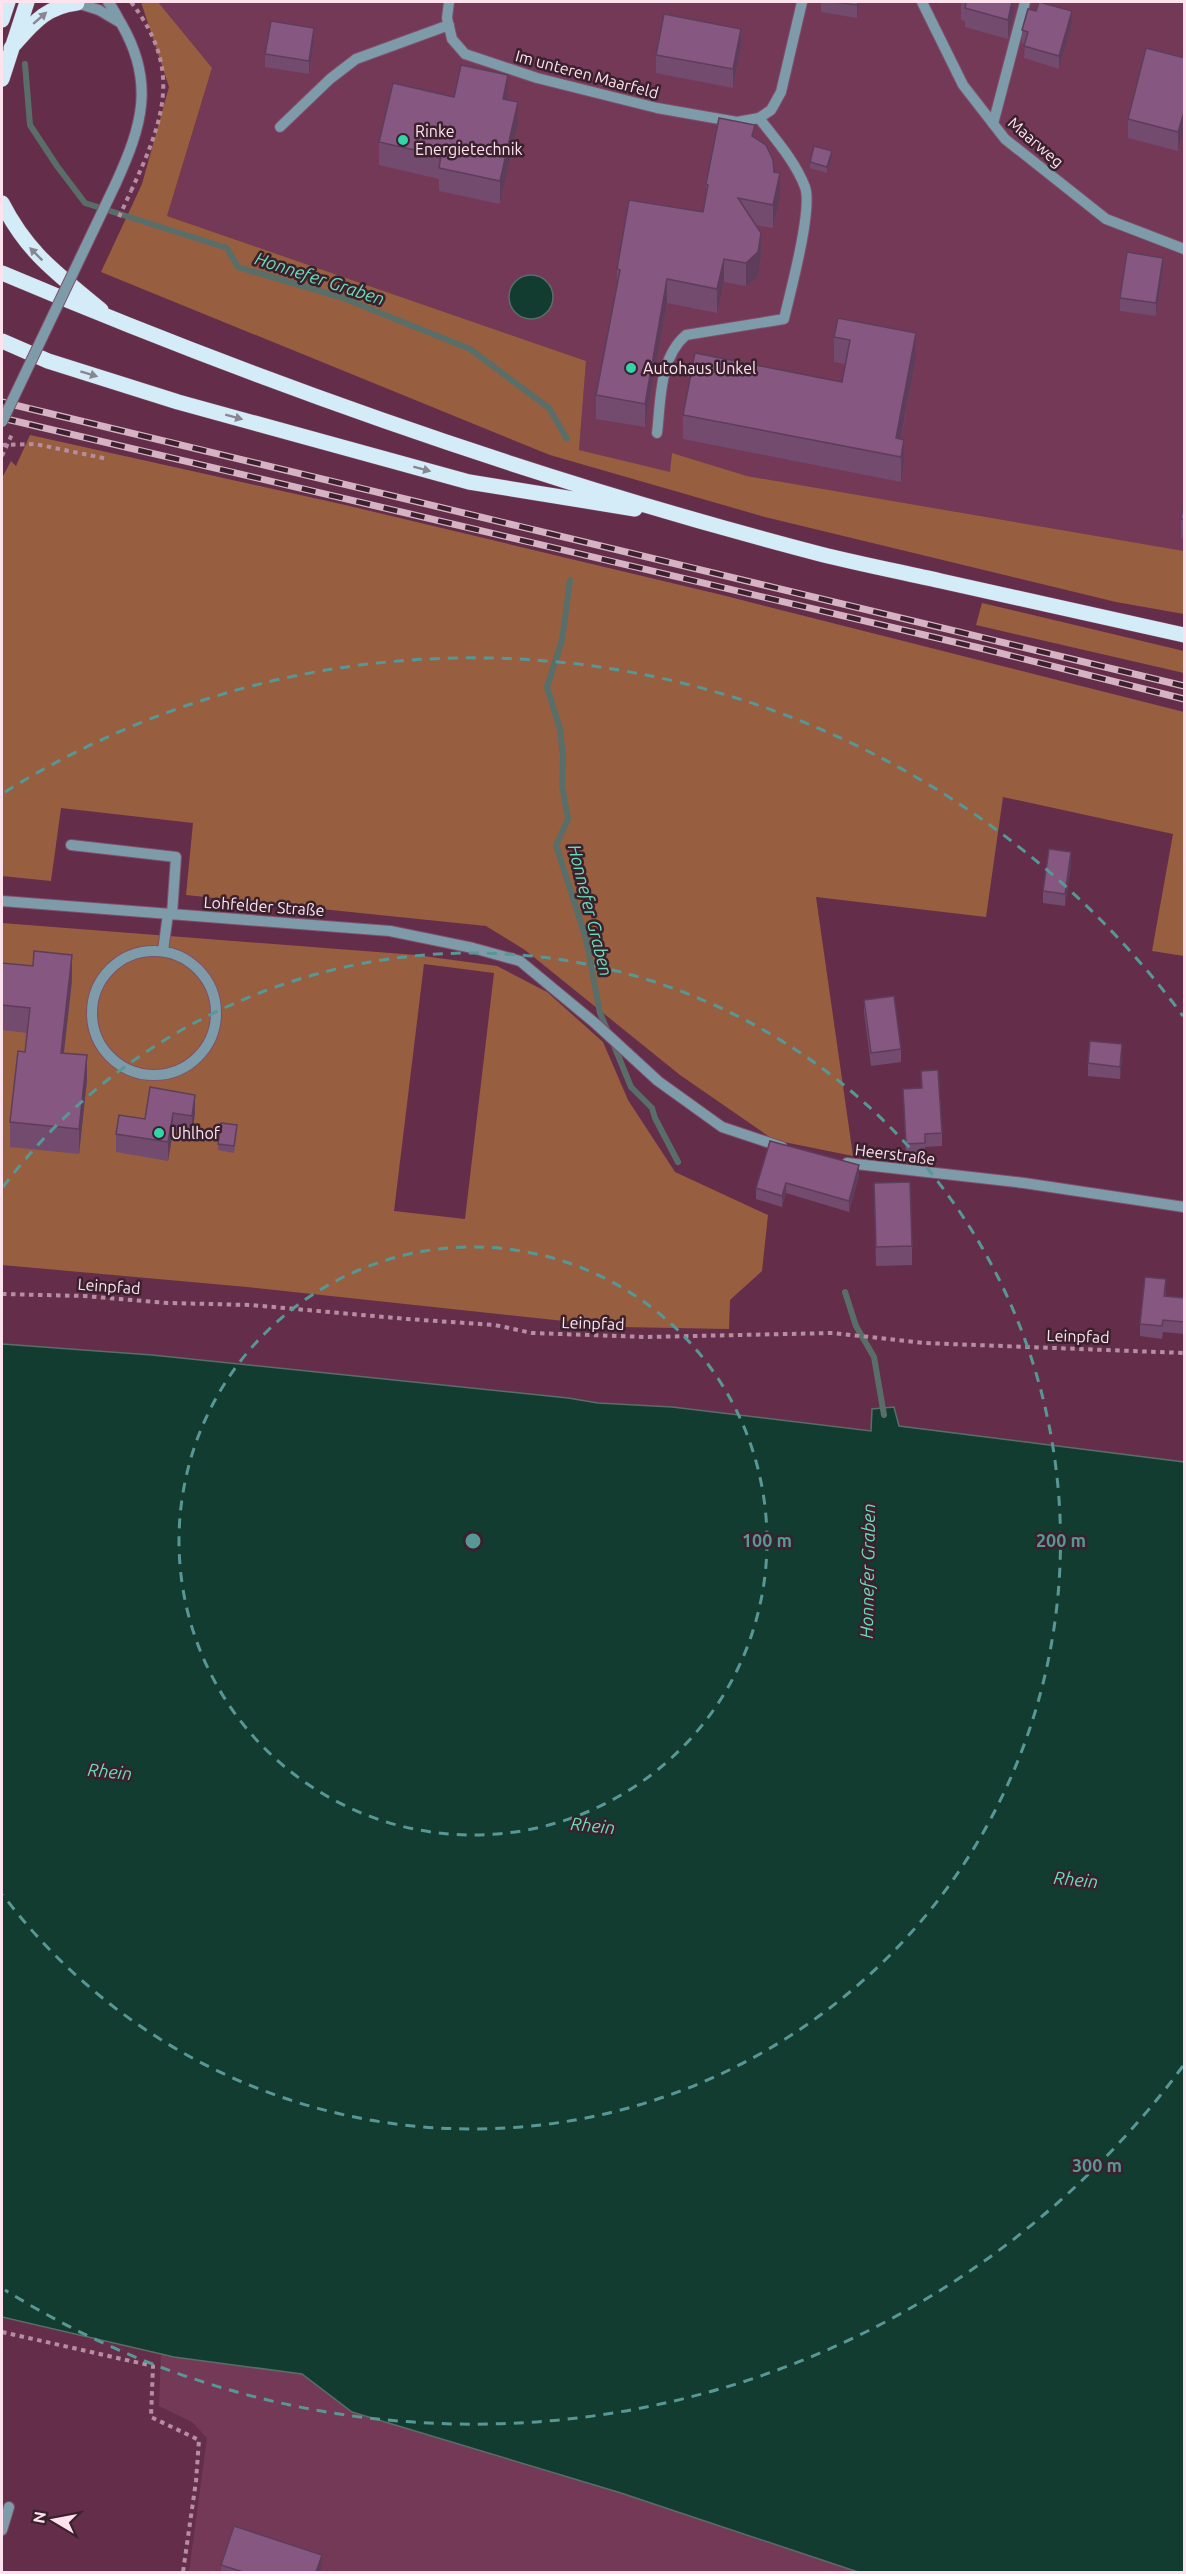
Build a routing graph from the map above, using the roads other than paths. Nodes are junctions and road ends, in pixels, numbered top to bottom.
1 (8, 2) edge
2 (27, 2) edge
3 (75, 2) edge
4 (108, 2) edge
5 (449, 2) edge
6 (802, 2) edge
7 (922, 2) edge
8 (1025, 2) edge
9 (2, 20) edge
10 (121, 23) junction
11 (449, 25) junction
12 (11, 48) junction
13 (2, 79) edge
14 (759, 118) junction
15 (993, 124) junction
16 (280, 128) dead end
17 (2, 203) edge
18 (1184, 247) edge
19 (2, 273) edge
20 (113, 320) junction
21 (2, 341) edge
22 (34, 356) junction
23 (2, 422) edge
24 (657, 433) dead end
25 (703, 521) junction
26 (1185, 635) edge
27 (71, 844) dead end
28 (2, 902) edge
29 (170, 914) junction
30 (163, 951) junction
31 (798, 1151) edge
32 (833, 1160) edge
33 (1185, 1207) edge
34 (9, 2507) dead end
35 (2, 2530) edge

1 - 9 main road
2 - 12 main road
3 - 10 street
12 -> 3 main road
4 - 10 street
5 - 11 street, Im unteren Maarfeld
6 - 14 street
7 - 15 street, Maarweg
8 - 15 street
10 - 22 street, bridge
11 - 14 street, Im unteren Maarfeld
11 - 16 street
12 - 13 main road
14 - 24 street
15 - 18 street, Maarweg
20 -> 17 main road
19 - 20 main road
20 - 25 main road
21 - 22 main road
22 - 23 street, bridge
22 -> 25 main road
25 - 26 main road
27 - 29 street
28 - 29 street, Lohfelder Straße
29 - 30 street
29 - 31 street, Lohfelder Straße
30 - 30 street
32 - 33 street, Heerstraße
34 - 35 street

